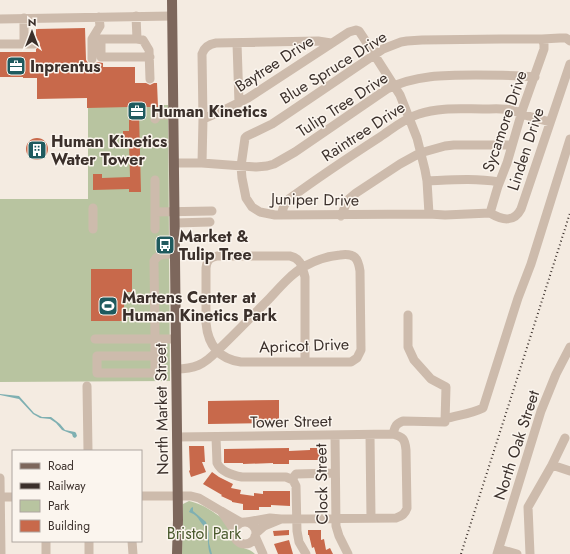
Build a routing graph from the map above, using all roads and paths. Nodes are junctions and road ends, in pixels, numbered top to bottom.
1 (172, 0) edge
2 (136, 16) junction
3 (172, 16) junction
4 (99, 17) junction
5 (24, 18) junction
6 (0, 19) edge
7 (96, 39) junction
8 (137, 39) junction
9 (542, 39) junction
10 (570, 40) edge
11 (237, 43) junction
12 (331, 43) junction
13 (0, 44) edge
14 (24, 44) junction
15 (34, 44) dead end
16 (375, 55) junction
17 (150, 57) junction
18 (92, 59) dead end
19 (570, 64) edge
20 (535, 77) junction
21 (150, 80) dead end
22 (394, 86) junction
23 (238, 103) junction
24 (521, 114) junction
25 (173, 115) junction
26 (203, 118) junction
27 (409, 118) junction
28 (155, 120) dead end
29 (550, 122) junction
30 (570, 139) edge
31 (512, 145) junction
32 (420, 153) junction
33 (174, 163) junction
34 (202, 163) junction
35 (241, 166) junction
36 (155, 180) dead end
37 (427, 181) junction
38 (499, 182) junction
39 (93, 208) dead end
40 (212, 211) dead end
41 (155, 212) junction
42 (174, 212) junction
43 (490, 213) junction
44 (429, 214) junction
45 (282, 215) junction
46 (341, 216) junction
47 (210, 222) dead end
48 (174, 223) junction
49 (93, 229) dead end
50 (155, 229) dead end
51 (175, 254) junction
52 (302, 268) junction
53 (408, 315) dead end
54 (95, 339) dead end
55 (155, 339) junction
56 (176, 339) junction
57 (570, 348) edge
58 (217, 351) junction
59 (155, 356) junction
60 (306, 362) junction
61 (176, 368) junction
62 (87, 386) dead end
63 (445, 419) junction
64 (393, 434) junction
65 (335, 435) junction
66 (370, 435) junction
67 (177, 437) junction
68 (216, 437) junction
69 (565, 438) dead end
70 (88, 450) edge
71 (552, 465) junction
72 (570, 471) edge
73 (335, 473) junction
74 (0, 478) edge
75 (292, 479) junction
76 (142, 496) edge
77 (177, 496) junction
78 (0, 497) edge
79 (12, 497) edge
80 (221, 511) junction
81 (336, 518) junction
82 (371, 518) junction
83 (281, 519) junction
84 (296, 519) junction
85 (244, 522) junction
86 (234, 530) junction
87 (256, 534) junction
88 (46, 542) edge
89 (89, 542) edge
90 (132, 542) edge
91 (248, 544) junction
92 (498, 552) edge
93 (1, 554) edge
94 (46, 554) edge
95 (89, 554) edge
96 (132, 554) edge
97 (177, 554) edge
98 (262, 554) edge
99 (306, 554) edge
100 (348, 554) edge
101 (517, 554) edge
102 (530, 554) edge

1 - 3 main road, North Market Street
2 - 3 street
2 - 4 street
2 - 8 street
3 - 25 main road, North Market Street
4 - 5 street
4 - 7 street
5 - 6 street
5 - 14 street
7 - 8 street
7 - 17 street
7 - 18 street
8 - 17 street
9 - 10 street
9 - 16 street, Blue Spruce Drive
9 - 20 street, Sycamore Drive
11 - 12 street
11 - 23 street
11 - 26 street
12 - 16 street, Baytree Drive
12 - 23 street, Baytree Drive
13 - 14 street
14 - 15 street
16 - 22 street
16 - 35 street, Blue Spruce Drive
17 - 21 street
19 - 29 street, Linden Drive
20 - 22 street, Tulip Tree Drive
20 - 24 street, Sycamore Drive
22 - 27 street
22 - 35 street, Tulip Tree Drive
23 - 26 street, Baytree Drive
24 - 27 street, Raintree Drive
24 - 29 street, Raintree Drive
24 - 31 street, Sycamore Drive
25 - 28 street
25 - 33 main road, North Market Street
26 - 34 street
27 - 32 street
27 - 45 street, Raintree Drive
29 - 43 street, Linden Drive
30 - 63 street
31 - 32 street
31 - 38 street, Sycamore Drive
32 - 37 street
32 - 46 street
33 - 34 street
33 - 42 main road, North Market Street
34 - 35 street
35 - 45 street, Juniper Drive
36 - 41 street
37 - 38 street
37 - 44 street
38 - 43 street, Sycamore Drive
39 - 49 street
40 - 42 street
41 - 42 street
41 - 50 street
42 - 48 main road, North Market Street
43 - 44 street, Juniper Drive
44 - 46 street, Juniper Drive
45 - 46 street, Juniper Drive
47 - 48 street
48 - 51 main road, North Market Street
51 - 55 street
51 - 56 main road, North Market Street
52 - 58 street
52 - 58 street
52 - 60 street
52 - 60 street, Apricot Drive
53 - 63 street
54 - 55 street
55 - 56 street
55 - 59 street
56 - 61 main road, North Market Street
57 - 92 street, North Oak Street
58 - 60 street, Apricot Drive
58 - 61 street
59 - 59 street
61 - 67 main road, North Market Street
62 - 70 street
63 - 64 street
64 - 66 street, Tower Street
64 - 82 street, Tower Street
65 - 66 street, Tower Street
65 - 68 street, Tower Street
65 - 73 street, Clock Street
66 - 82 street
67 - 68 street, Tower Street
67 - 77 main road, North Market Street
68 - 75 street
69 - 71 street
71 - 72 street
71 - 102 street
73 - 75 street
73 - 81 street, Clock Street
74 - 78 street
75 - 84 street
76 - 77 street
77 - 80 street
77 - 97 main road, North Market Street
78 - 79 street
78 - 93 street
80 - 85 street
80 - 86 street
81 - 82 street
81 - 84 street
81 - 100 street, Clock Street
83 - 84 street
83 - 85 street
83 - 87 street
84 - 99 street
85 - 86 street
85 - 87 street
86 - 91 street
87 - 91 street
87 - 98 street
88 - 94 street
89 - 95 street
90 - 96 street
91 - 98 street
92 - 101 street

